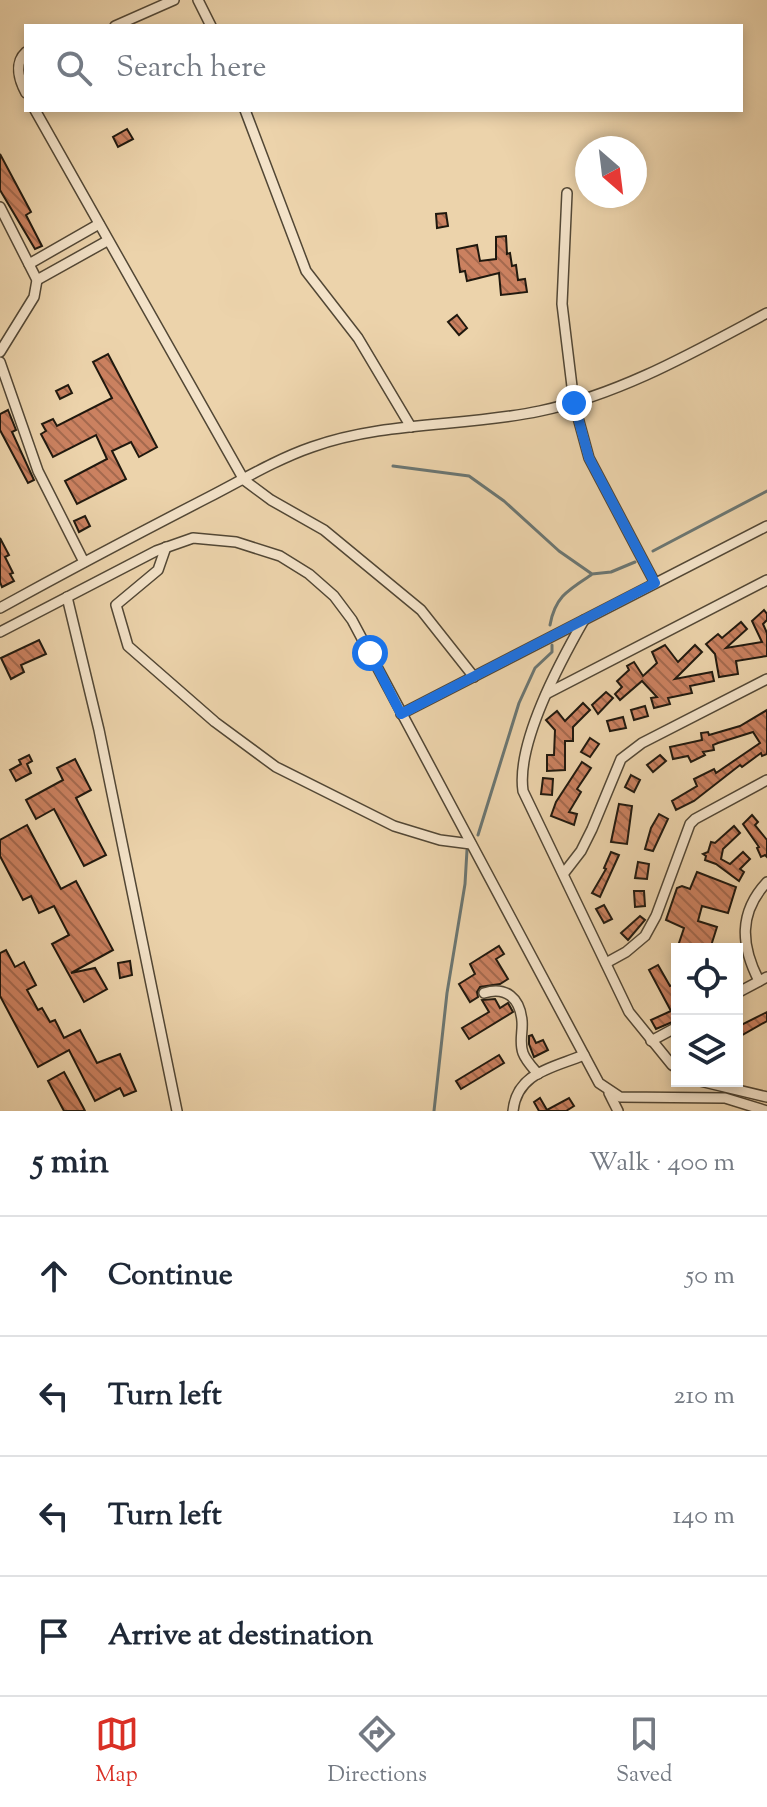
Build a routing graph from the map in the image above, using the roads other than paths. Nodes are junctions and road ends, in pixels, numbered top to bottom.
1 (174, 0) edge
2 (198, 0) edge
3 (120, 24) edge
4 (210, 24) edge
5 (24, 54) edge
6 (24, 89) edge
7 (36, 112) edge
8 (246, 112) edge
9 (567, 193) dead end
10 (0, 207) edge
11 (99, 224) junction
12 (107, 241) junction
13 (29, 264) junction
14 (37, 280) junction
15 (767, 313) edge
16 (0, 352) edge
17 (0, 362) edge
18 (574, 403) junction
19 (411, 427) junction
20 (244, 480) junction
21 (767, 526) edge
22 (166, 547) junction
23 (84, 562) junction
24 (767, 580) edge
25 (655, 583) junction
26 (67, 597) junction
27 (0, 608) edge
28 (584, 620) junction
29 (0, 632) edge
30 (474, 677) junction
31 (767, 679) edge
32 (548, 693) junction
33 (401, 714) junction
34 (767, 780) edge
35 (471, 844) junction
36 (564, 873) junction
37 (767, 882) edge
38 (606, 963) junction
39 (763, 979) edge
40 (743, 990) edge
41 (484, 993) dead end
42 (671, 1030) edge
43 (651, 1041) junction
44 (584, 1055) junction
45 (671, 1062) edge
46 (538, 1074) junction
47 (725, 1087) edge
48 (608, 1092) junction
49 (767, 1097) edge
50 (177, 1111) edge
51 (513, 1111) edge
52 (618, 1111) edge
53 (767, 1111) edge

1 - 3 street
2 - 4 street
5 - 6 street
7 - 11 street
8 - 19 street
9 - 18 street
10 - 13 street
11 - 12 street
11 - 13 street
12 - 14 street
12 - 20 street
13 - 14 street
14 - 16 street
15 - 18 street
17 - 23 street
18 - 19 street
18 - 25 street
19 - 20 street
20 - 23 street
20 - 30 street
21 - 25 street
22 - 26 street
22 - 33 street
22 - 35 street
23 - 27 street
24 - 32 street
25 - 28 street
26 - 29 street
26 - 50 street
28 - 30 street
28 - 32 street
30 - 33 street
31 - 36 street
32 - 36 street
33 - 35 street
34 - 38 street
35 - 44 street
36 - 38 street
37 - 39 street
38 - 43 street
39 - 40 street
41 - 46 street
42 - 43 street
43 - 45 street
44 - 46 street
44 - 48 street
46 - 51 street
47 - 49 street
48 - 52 street
48 - 53 street

